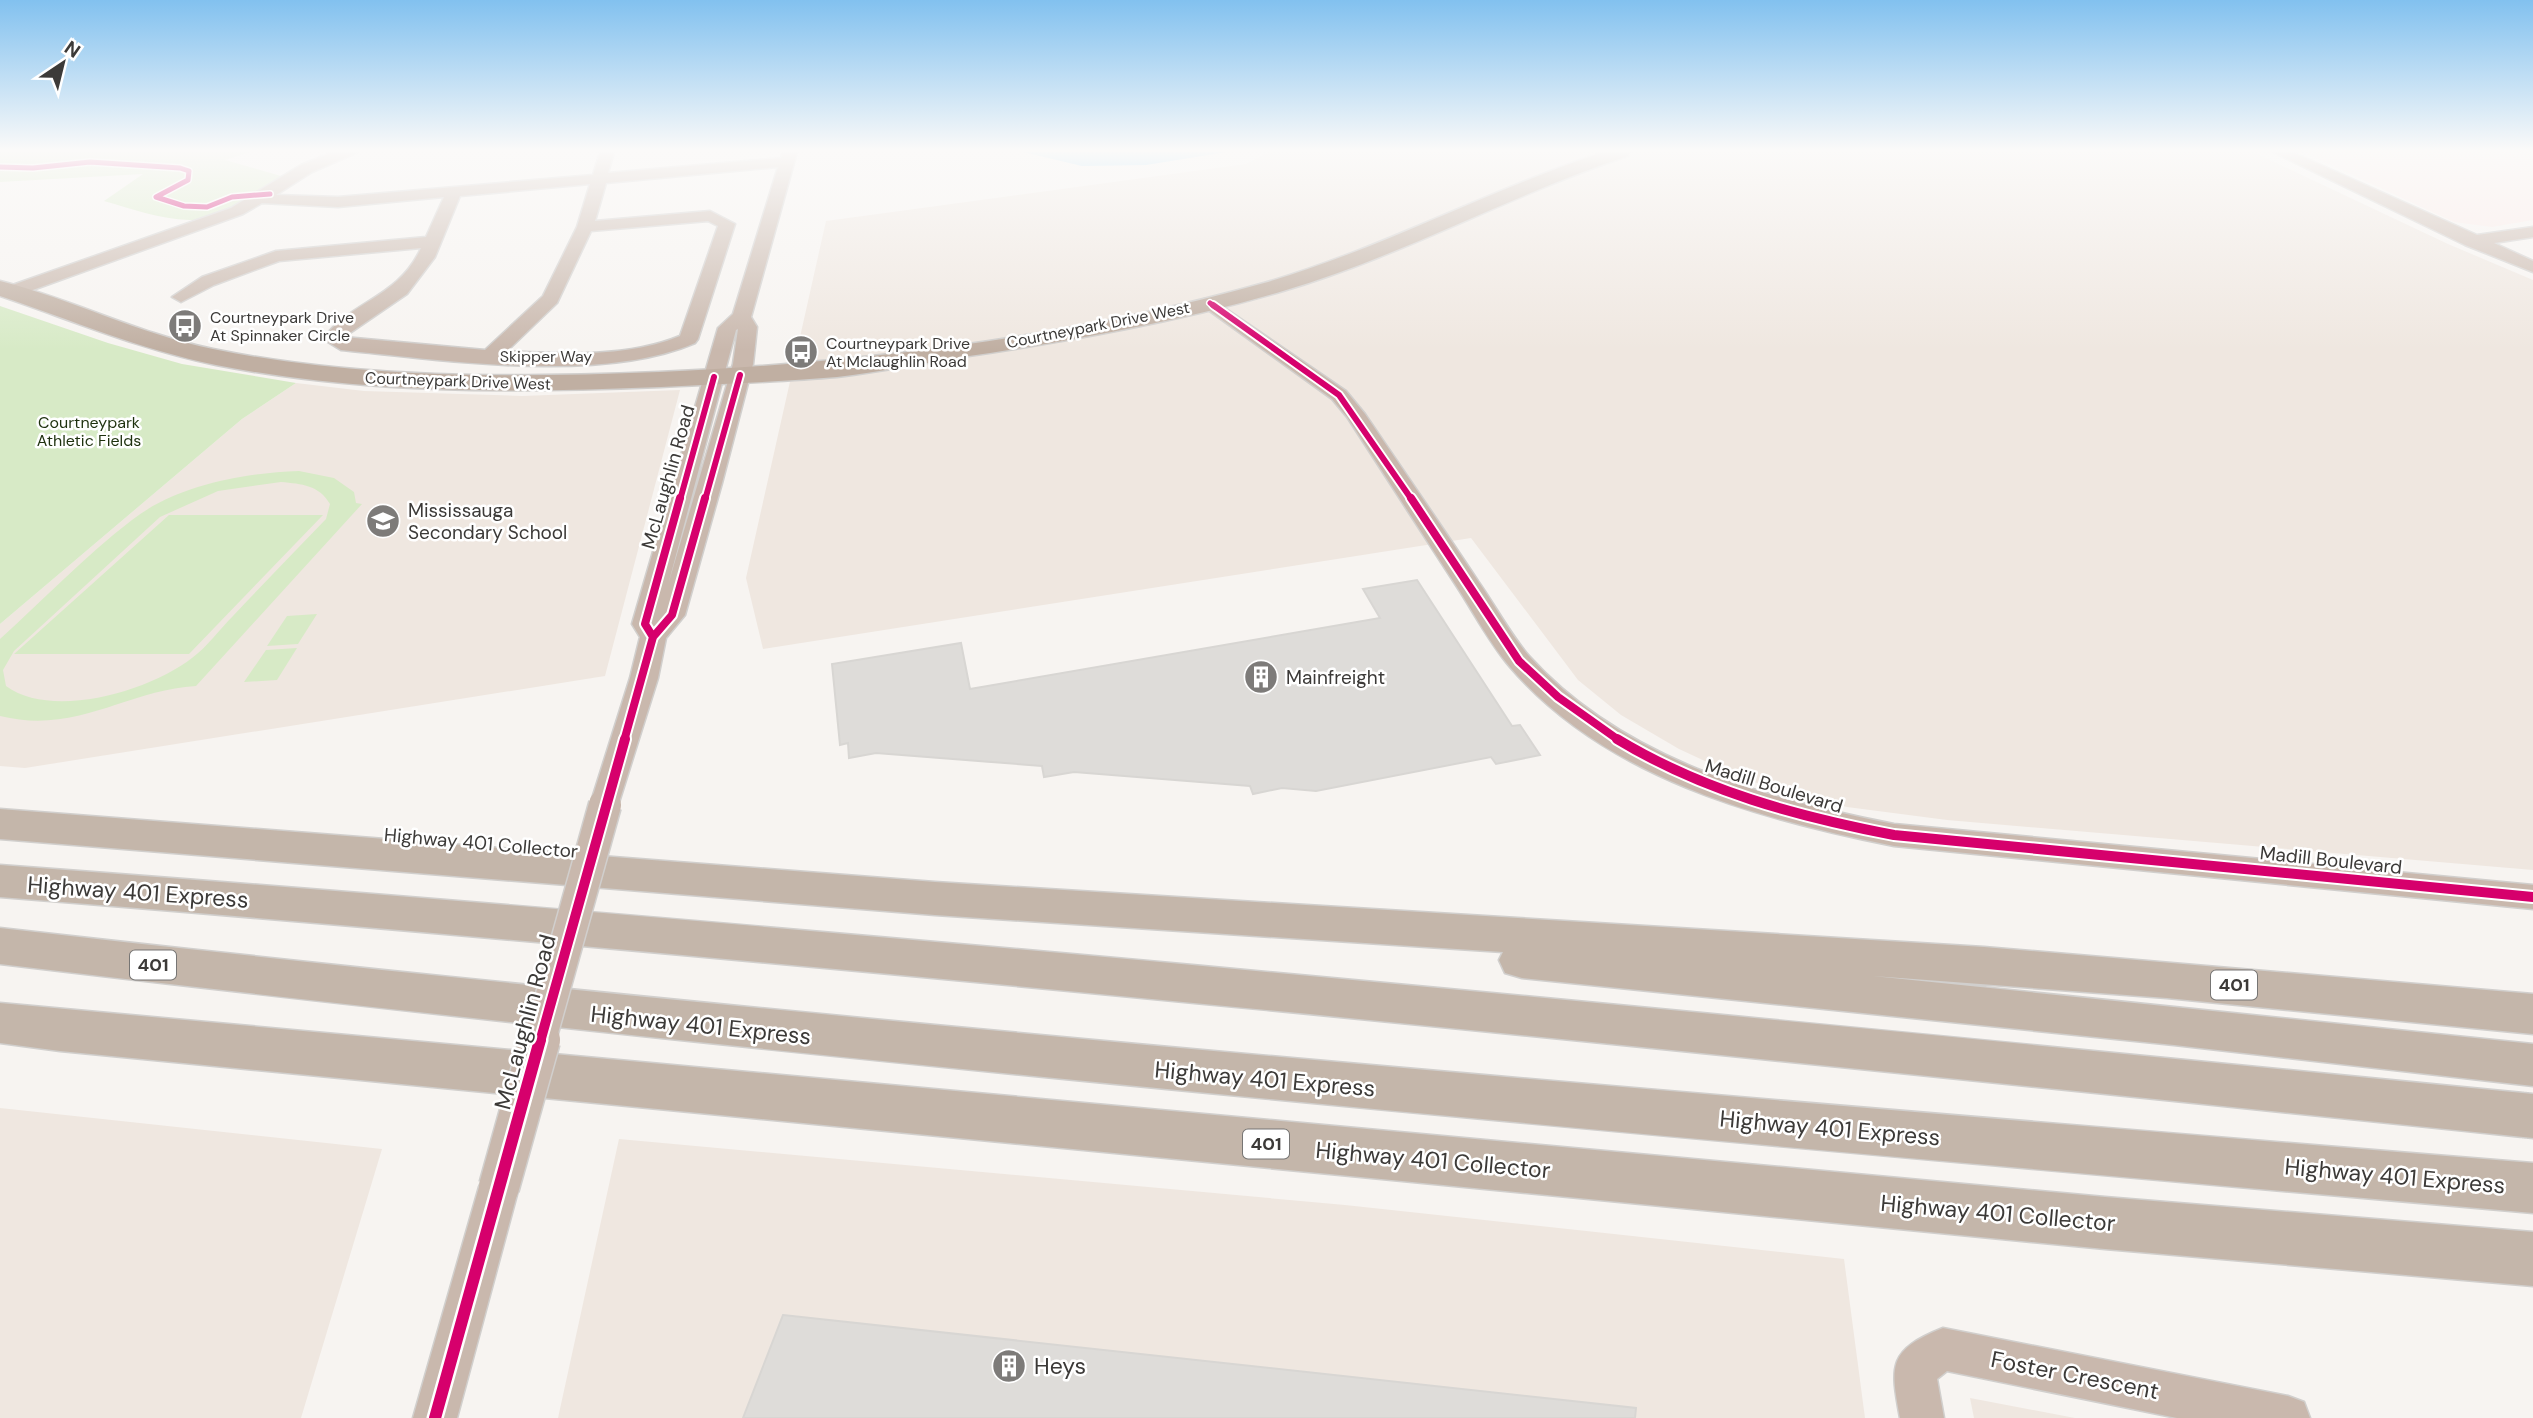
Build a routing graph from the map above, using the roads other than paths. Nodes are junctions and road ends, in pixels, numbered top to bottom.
1 (218, 218) edge
2 (442, 218) edge
3 (587, 218) edge
4 (685, 218) edge
5 (715, 218) edge
6 (771, 218) edge
7 (1452, 218) edge
8 (2422, 218) edge
9 (585, 227) junction
10 (2533, 232) edge
11 (2471, 241) junction
12 (431, 242) junction
13 (2533, 267) edge
14 (3, 284) edge
15 (35, 284) junction
16 (181, 297) dead end
17 (1210, 303) junction
18 (491, 355) junction
19 (311, 366) junction
20 (729, 370) junction
21 (0, 824) edge
22 (0, 881) edge
23 (2533, 897) edge
24 (1060, 908) junction
25 (0, 946) edge
26 (2533, 1014) edge
27 (0, 1025) edge
28 (2533, 1065) edge
29 (2533, 1116) edge
30 (2533, 1188) edge
31 (2533, 1259) edge
32 (436, 1418) edge
33 (1922, 1418) edge
34 (2288, 1418) edge

1 - 15 street
2 - 12 street, Skipper Way
3 - 9 street
4 - 9 street, Skipper Way
5 - 18 street, Skipper Way
6 - 20 street, McLaughlin Road
7 - 17 main road, Courtneypark Drive West
8 - 11 street
9 - 18 street
10 - 11 street
11 - 13 street
12 - 16 street
12 - 18 street, Skipper Way
14 - 15 main road, Courtneypark Drive West
14 - 19 main road, Courtneypark Drive West
15 - 19 main road, Courtneypark Drive West
17 - 20 main road, Courtneypark Drive West
17 - 23 street, Madill Boulevard
19 - 20 main road, Courtneypark Drive West
20 - 32 street, McLaughlin Road, bridge
21 - 24 highway, Highway 401 Collector / 401
22 - 29 highway, Highway 401 Express
24 - 26 highway, Highway 401 Collector / 401
24 - 28 highway
25 - 30 highway, Highway 401 Express / 401
27 - 31 highway, Highway 401 Collector / 401
33 - 34 street, Foster Crescent

